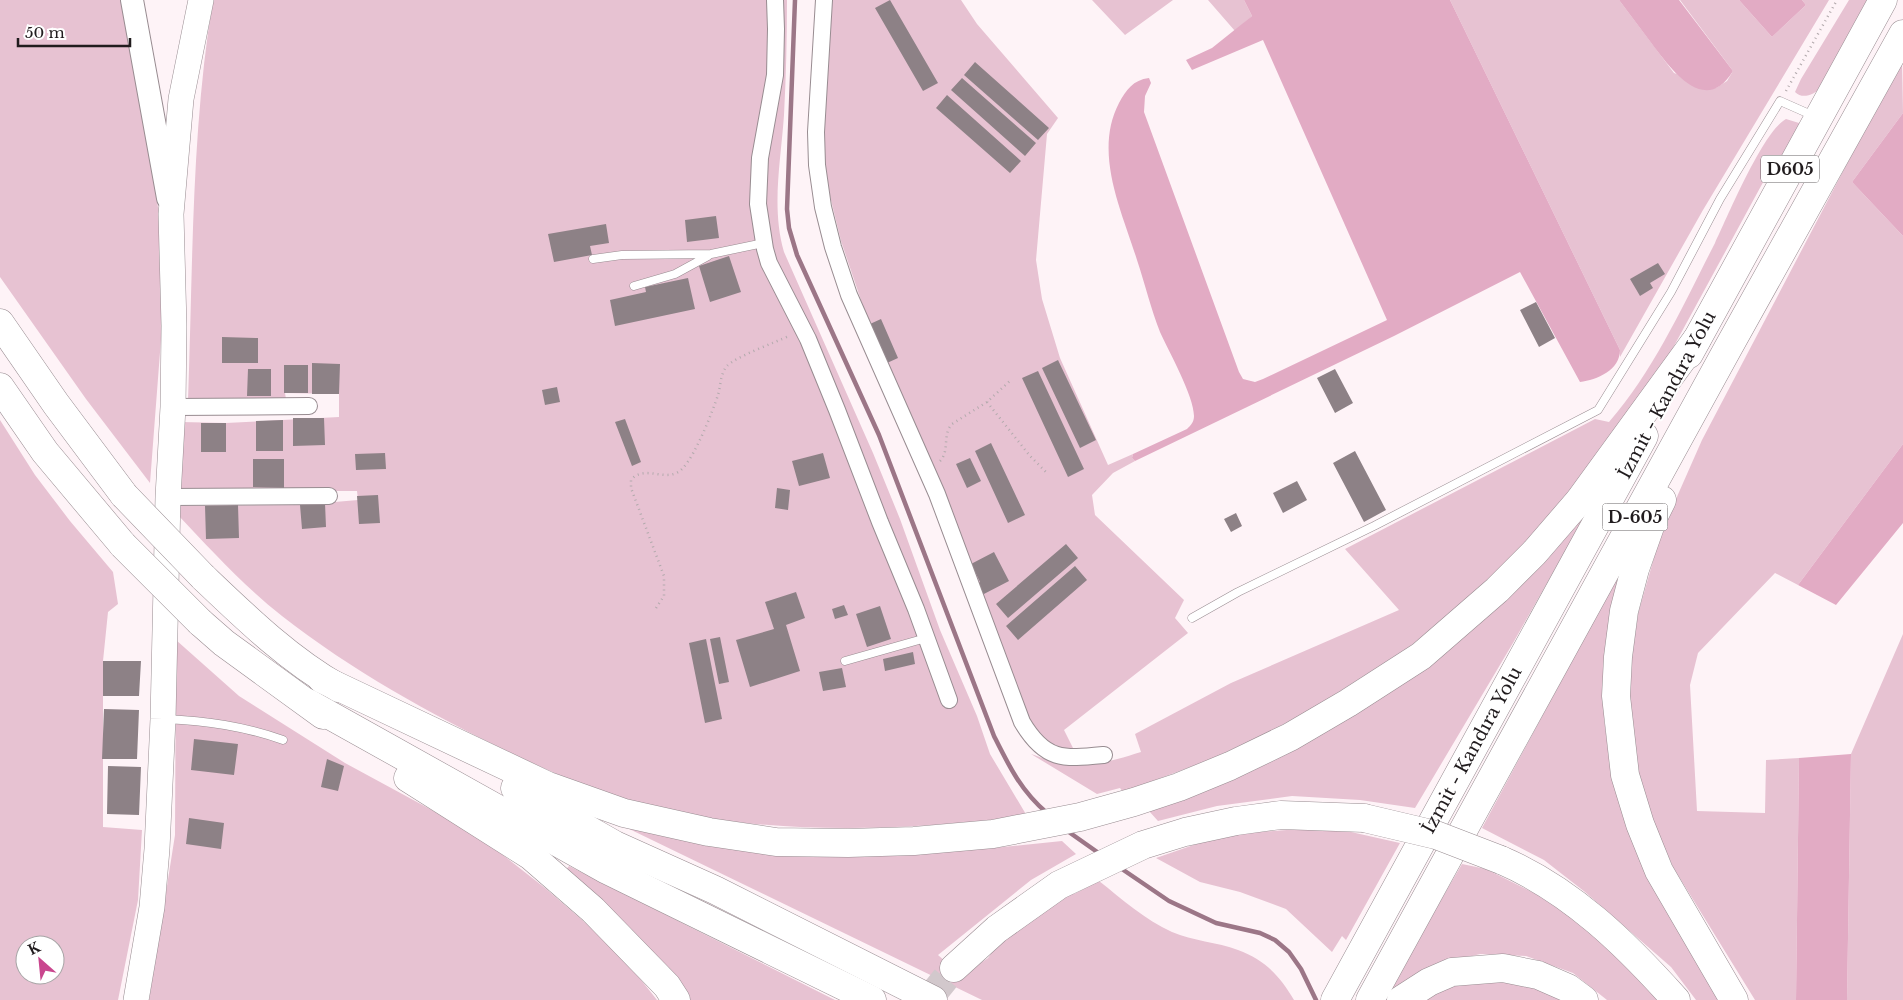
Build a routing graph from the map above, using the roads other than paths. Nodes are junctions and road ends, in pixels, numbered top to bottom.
1 (132, 0) edge
2 (201, 0) edge
3 (775, 0) edge
4 (824, 0) edge
5 (1883, 0) edge
6 (1903, 34) edge
7 (1818, 118) junction
8 (170, 214) junction
9 (764, 243) junction
10 (711, 254) junction
11 (594, 259) dead end
12 (634, 286) dead end
13 (0, 323) edge
14 (1697, 339) junction
15 (1727, 350) junction
16 (0, 387) edge
17 (309, 406) dead end
18 (173, 407) junction
19 (329, 496) dead end
20 (168, 497) junction
21 (1192, 618) dead end
22 (926, 638) junction
23 (845, 661) dead end
24 (322, 679) junction
25 (949, 700) dead end
26 (308, 703) junction
27 (163, 719) junction
28 (283, 740) dead end
29 (1104, 756) dead end
30 (954, 968) tunnel mouth
31 (136, 1000) edge
32 (676, 1000) edge
33 (872, 1000) edge
34 (933, 1000) edge
35 (1335, 1000) edge
36 (1370, 1000) edge
37 (1401, 1000) edge
38 (1584, 1000) edge
39 (1676, 1000) edge
40 (1734, 1000) edge

1 - 8 street
2 - 8 main road
3 - 9 street
4 - 29 street
5 - 7 highway, İzmit - Kandıra Yolu / D605
6 - 15 highway, İzmit - Kandıra Yolu / D-605
7 - 14 highway, İzmit - Kandıra Yolu / D605
7 - 21 lane
8 - 18 main road
9 - 10 lane
9 - 22 street
10 - 11 lane
10 - 12 lane
13 - 24 highway, bridge
14 - 24 highway
14 - 35 highway, İzmit - Kandıra Yolu / D-605
15 - 36 highway, İzmit - Kandıra Yolu / D-605
15 - 40 highway
16 - 26 highway, bridge
17 - 18 street
18 - 20 main road
19 - 20 street
20 - 27 main road
22 - 23 lane
22 - 25 street
24 - 34 highway
26 - 32 highway
26 - 33 highway
27 - 28 lane
27 - 31 main road
30 - 39 highway, bridge
37 - 38 highway

